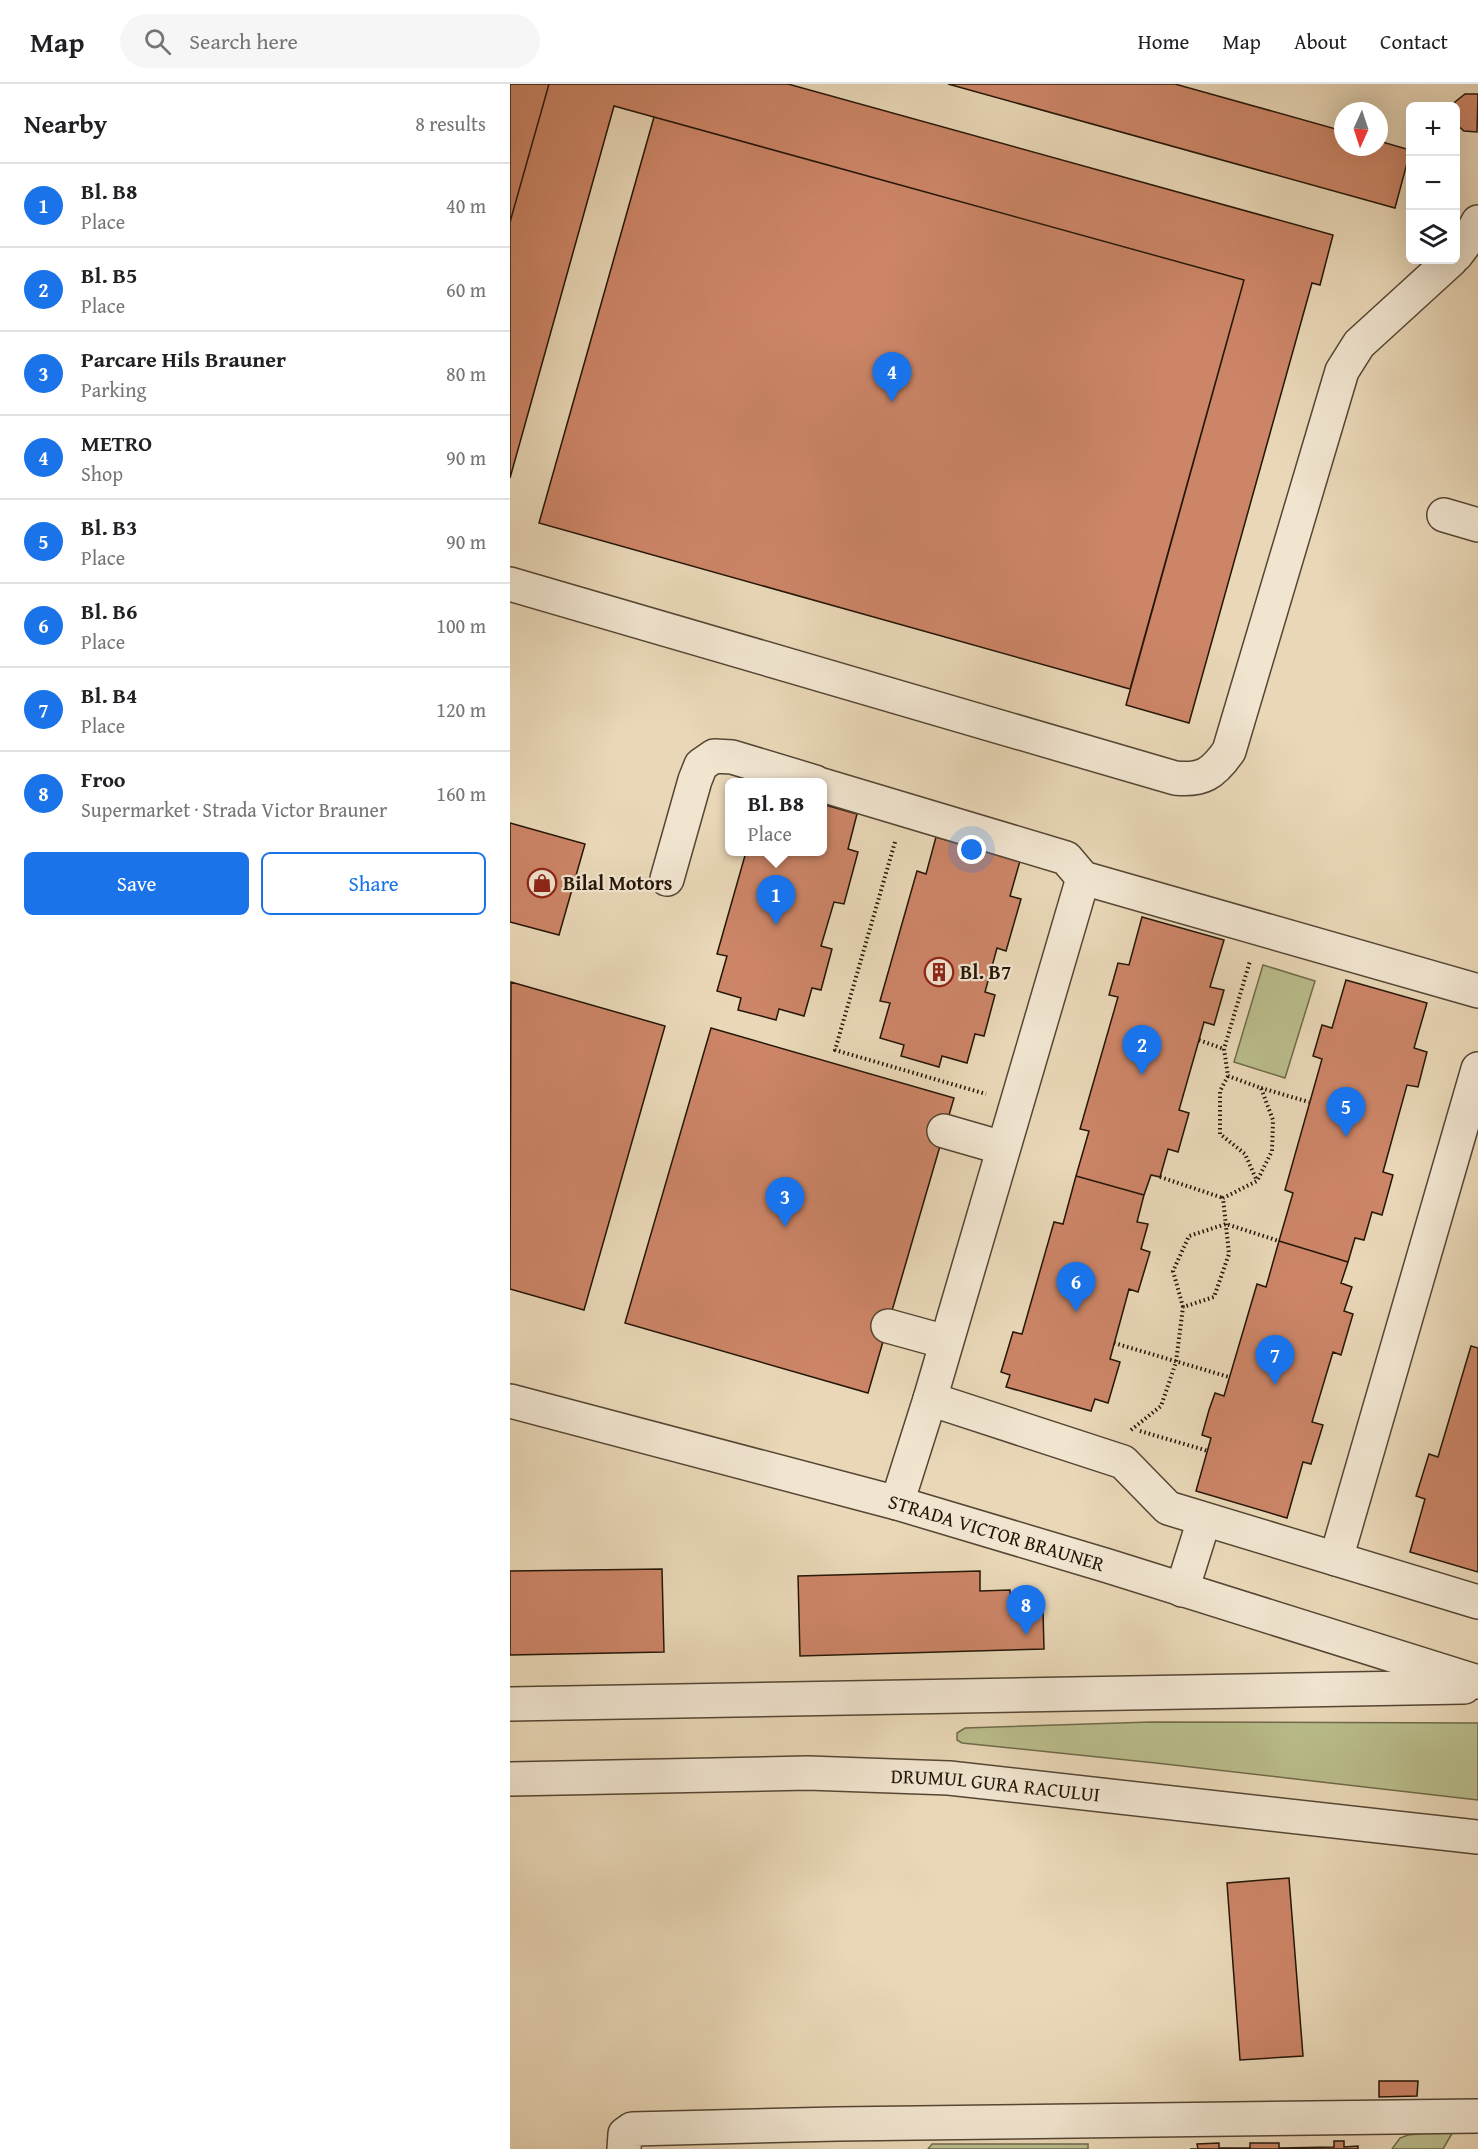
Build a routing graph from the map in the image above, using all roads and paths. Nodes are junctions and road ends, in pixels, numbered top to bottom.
1 (1478, 222) edge
2 (1460, 249) edge
3 (1446, 264) edge
4 (1444, 515) dead end
5 (1478, 525) edge
6 (510, 584) edge
7 (799, 778) edge
8 (827, 787) edge
9 (904, 810) junction
10 (1083, 878) junction
11 (667, 879) dead end
12 (1259, 928) junction
13 (1478, 991) edge
14 (1198, 1040) dead end
15 (1224, 1049) junction
16 (1478, 1069) edge
17 (1228, 1076) junction
18 (1261, 1088) junction
19 (1309, 1102) dead end
20 (1017, 1104) junction
21 (944, 1131) dead end
22 (1004, 1148) junction
23 (1160, 1178) dead end
24 (1257, 1181) junction
25 (1223, 1198) junction
26 (1226, 1224) junction
27 (1279, 1241) dead end
28 (1183, 1307) junction
29 (888, 1326) dead end
30 (946, 1342) junction
31 (1114, 1343) dead end
32 (1176, 1362) junction
33 (1229, 1377) dead end
34 (930, 1399) junction
35 (510, 1401) edge
36 (1123, 1462) junction
37 (897, 1503) junction
38 (1204, 1520) junction
39 (1336, 1560) junction
40 (1182, 1590) junction
41 (1478, 1602) edge
42 (1478, 1682) edge
43 (1478, 1686) edge
44 (510, 1704) edge
45 (510, 1779) edge
46 (1478, 1837) edge
47 (1478, 2116) edge
48 (624, 2149) edge

1 - 2 street
3 - 6 street
4 - 5 street
7 - 11 street
8 - 9 street
9 - 10 street
9 - 20 path
10 - 12 street
10 - 20 street
12 - 13 street
12 - 15 path
14 - 15 path
15 - 17 path
16 - 39 street
17 - 18 path
17 - 24 path
18 - 19 path
18 - 24 path
20 - 22 street
21 - 22 street
22 - 30 street
23 - 25 path
24 - 25 path
25 - 26 path
26 - 27 path
26 - 28 path
26 - 28 path
28 - 32 path
29 - 30 street
30 - 34 street
31 - 32 path
32 - 33 path
32 - 36 path
34 - 36 street
34 - 37 street
35 - 37 street, STRADA VICTOR BRAUNER
36 - 38 street
37 - 40 street, STRADA VICTOR BRAUNER
38 - 39 street
38 - 40 street
39 - 41 street
40 - 42 street, STRADA VICTOR BRAUNER
43 - 44 street
45 - 46 street, DRUMUL GURA RACULUI
47 - 48 street

